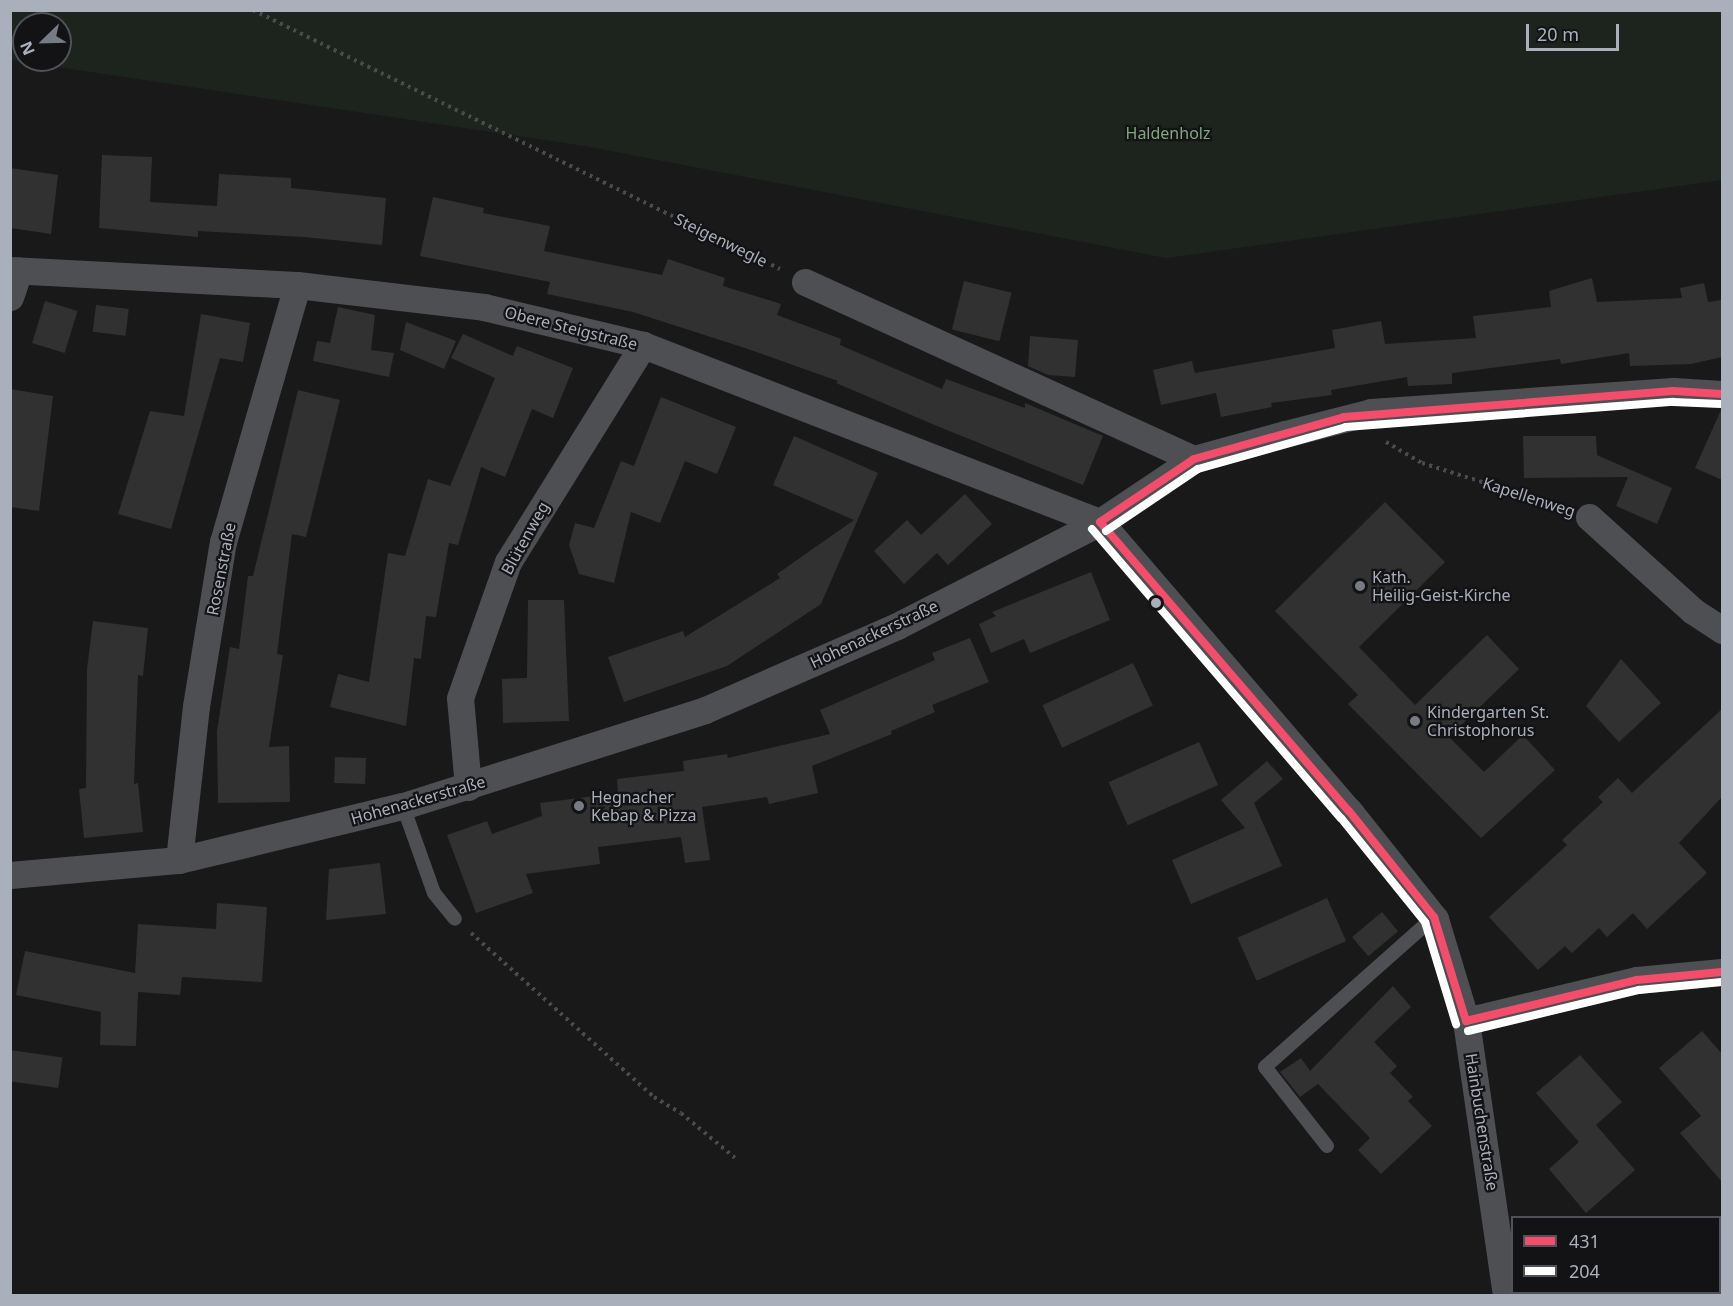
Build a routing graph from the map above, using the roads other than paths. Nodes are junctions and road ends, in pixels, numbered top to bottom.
1 (15, 270) edge
2 (805, 282) road end
3 (297, 285) junction
4 (10, 297) edge
5 (643, 345) junction
6 (1722, 394) edge
7 (1194, 459) junction
8 (1589, 517) road end
9 (1100, 522) junction
10 (1722, 630) edge
11 (468, 787) junction
12 (403, 806) junction
13 (179, 860) junction
14 (10, 875) edge
15 (1434, 917) junction
16 (455, 919) road end
17 (1722, 972) edge
18 (1466, 1021) junction
19 (1328, 1146) dead end
20 (1506, 1296) edge

1 - 3 street, Obere Steigstraße
1 - 4 street
2 - 7 street
3 - 5 street, Obere Steigstraße
3 - 13 street, Rosenstraße
5 - 9 street, Obere Steigstraße
5 - 11 street, Blütenweg
6 - 7 street, Hohenackerstraße
7 - 9 street, Hohenackerstraße
8 - 10 street, Kapellenweg
9 - 11 street, Hohenackerstraße
9 - 15 street, Hainbuchenstraße
11 - 12 street, Hohenackerstraße
12 - 13 street, Hohenackerstraße
12 - 16 lane
13 - 14 street, Hohenackerstraße
15 - 18 street, Hainbuchenstraße
15 - 19 lane
17 - 18 street
18 - 20 street, Hainbuchenstraße

